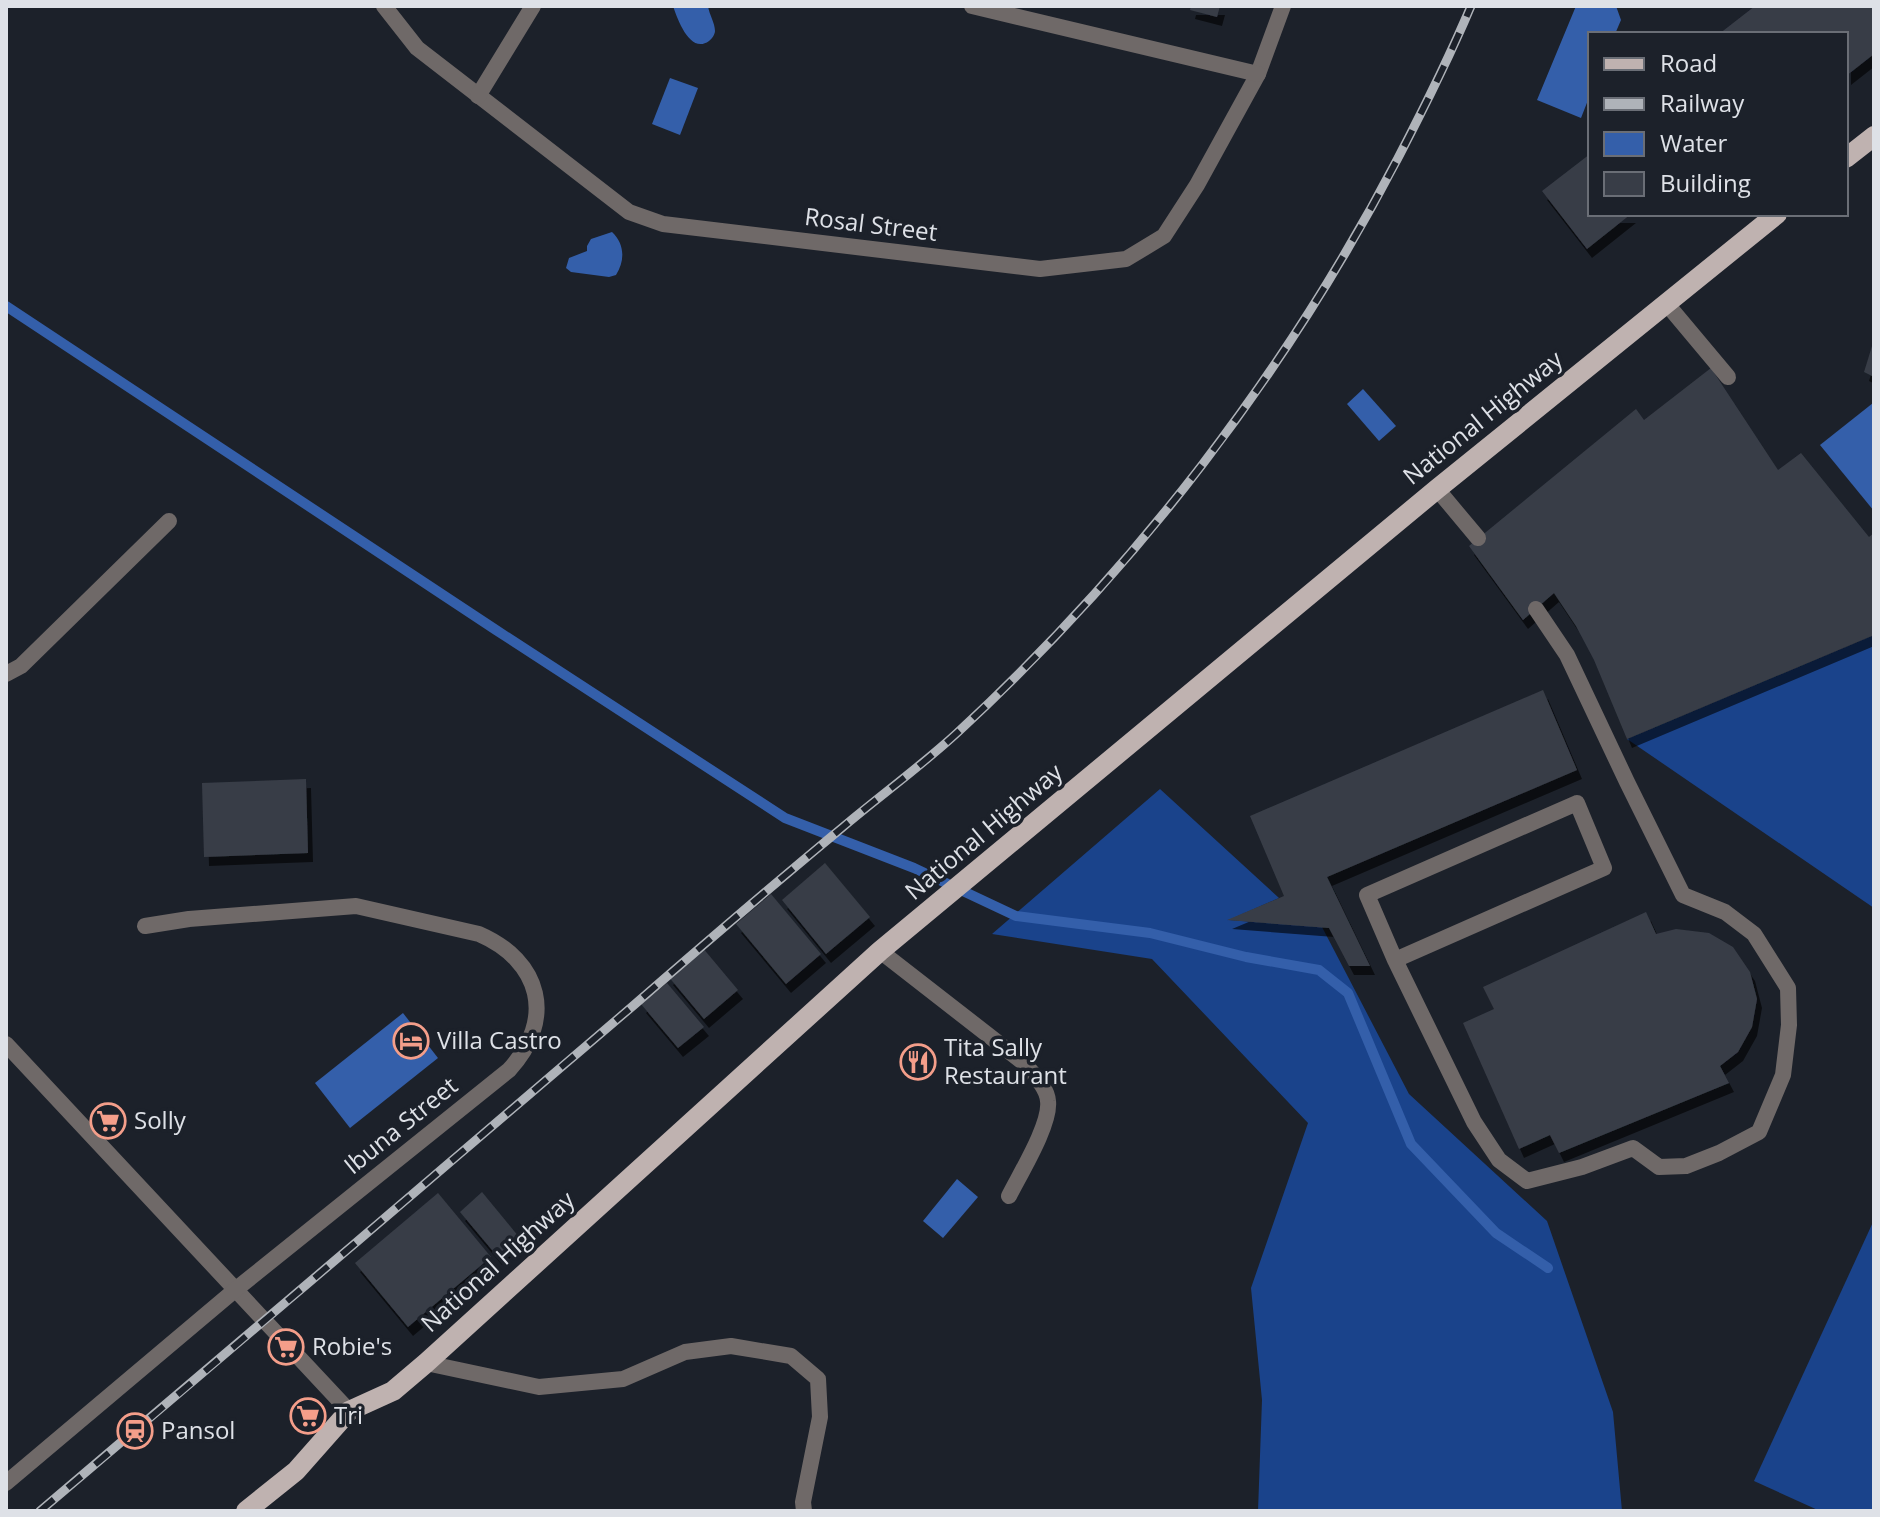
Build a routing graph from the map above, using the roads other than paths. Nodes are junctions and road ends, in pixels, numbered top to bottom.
1 (384, 6) edge
2 (533, 6) edge
3 (972, 6) edge
4 (1283, 6) edge
5 (1258, 74) junction
6 (478, 96) junction
7 (1874, 136) edge
8 (1848, 156) edge
9 (1775, 216) edge
10 (1666, 303) junction
11 (1728, 377) dead end
12 (1437, 489) junction
13 (169, 521) dead end
14 (1478, 538) dead end
15 (1536, 609) dead end
16 (6, 674) edge
17 (145, 926) dead end
18 (880, 951) junction
19 (1395, 960) junction
20 (6, 1044) edge
21 (1009, 1196) dead end
22 (235, 1290) junction
23 (426, 1363) junction
24 (349, 1411) junction
25 (6, 1483) edge
26 (246, 1511) edge
27 (804, 1511) edge

1 - 6 street, Rosal Street
2 - 6 street
3 - 5 street
4 - 5 street, Rosal Street
5 - 6 street, Rosal Street
7 - 8 main road
9 - 10 main road, National Highway
10 - 11 street
10 - 12 main road, National Highway
12 - 14 street
12 - 18 main road, National Highway
13 - 16 street
15 - 19 street
17 - 22 street, Ibuna Street
18 - 21 street
18 - 23 main road, National Highway
19 - 19 street
20 - 22 street
22 - 24 street
22 - 25 street, Ibuna Street
23 - 24 main road, National Highway
23 - 27 street
24 - 26 main road, National Highway

